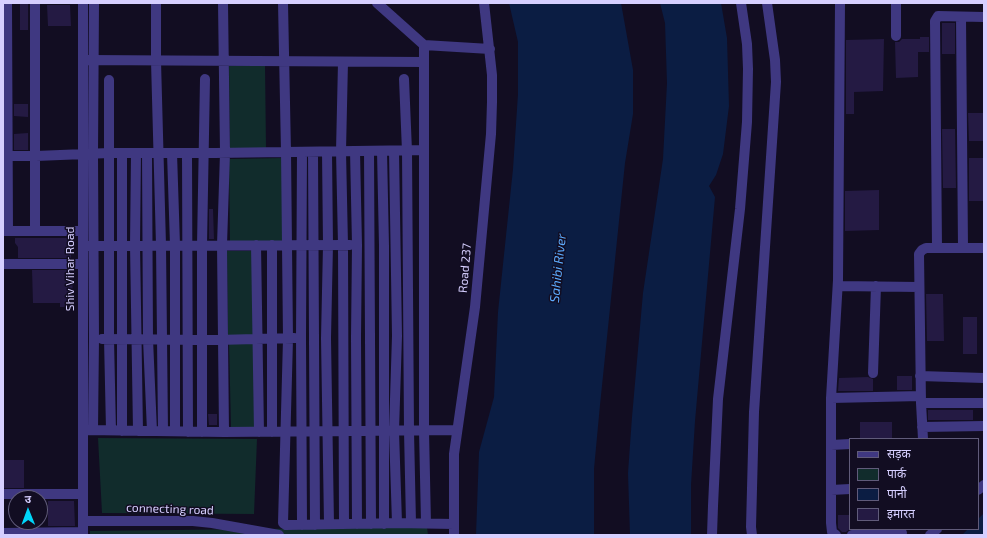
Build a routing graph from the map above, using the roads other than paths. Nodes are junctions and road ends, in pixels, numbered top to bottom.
1 (7, 3) edge
2 (35, 3) edge
3 (83, 3) edge
4 (94, 3) edge
5 (156, 3) edge
6 (223, 3) edge
7 (283, 3) edge
8 (377, 3) edge
9 (484, 3) edge
10 (741, 3) edge
11 (767, 3) edge
12 (840, 3) edge
13 (896, 3) edge
14 (961, 17) junction
15 (984, 17) edge
16 (896, 36) dead end
17 (424, 44) junction
18 (490, 49) junction
19 (88, 60) junction
20 (156, 60) junction
21 (223, 61) junction
22 (283, 61) junction
23 (343, 62) junction
24 (424, 62) junction
25 (205, 79) dead end
26 (404, 79) dead end
27 (109, 80) dead end
28 (407, 150) junction
29 (424, 150) junction
30 (341, 151) junction
31 (355, 151) junction
32 (369, 151) junction
33 (382, 151) junction
34 (394, 151) junction
35 (286, 152) junction
36 (302, 152) junction
37 (313, 152) junction
38 (327, 152) junction
39 (109, 153) junction
40 (122, 153) junction
41 (136, 153) junction
42 (147, 153) junction
43 (158, 153) junction
44 (172, 153) junction
45 (187, 153) junction
46 (205, 153) junction
47 (225, 153) junction
48 (88, 154) junction
49 (5, 156) edge
50 (36, 156) junction
51 (6, 231) edge
52 (35, 231) junction
53 (83, 231) junction
54 (135, 245) junction
55 (148, 245) junction
56 (161, 245) junction
57 (175, 245) junction
58 (187, 245) junction
59 (202, 245) junction
60 (222, 245) junction
61 (256, 245) junction
62 (272, 245) junction
63 (286, 245) junction
64 (301, 245) junction
65 (314, 245) junction
66 (328, 245) junction
67 (343, 245) junction
68 (88, 246) junction
69 (109, 246) junction
70 (122, 246) junction
71 (357, 246) junction
72 (370, 246) junction
73 (384, 246) junction
74 (396, 246) junction
75 (408, 246) junction
76 (424, 246) junction
77 (937, 248) junction
78 (963, 248) junction
79 (984, 248) edge
80 (3, 264) edge
81 (83, 264) junction
82 (838, 286) junction
83 (876, 286) junction
84 (919, 288) junction
85 (384, 336) junction
86 (397, 336) junction
87 (408, 336) junction
88 (424, 336) junction
89 (344, 337) junction
90 (356, 337) junction
91 (370, 337) junction
92 (288, 338) junction
93 (301, 338) junction
94 (314, 338) junction
95 (326, 338) junction
96 (83, 339) junction
97 (94, 339) junction
98 (109, 339) junction
99 (123, 339) junction
100 (136, 339) junction
101 (148, 339) junction
102 (161, 339) junction
103 (258, 339) junction
104 (271, 339) junction
105 (174, 340) junction
106 (187, 340) junction
107 (203, 340) junction
108 (223, 340) junction
109 (873, 372) dead end
110 (920, 376) junction
111 (984, 378) edge
112 (831, 398) junction
113 (921, 400) junction
114 (984, 403) edge
115 (984, 426) edge
116 (922, 427) junction
117 (83, 430) junction
118 (93, 430) junction
119 (111, 430) junction
120 (457, 430) junction
121 (122, 431) junction
122 (138, 431) junction
123 (152, 431) junction
124 (163, 431) junction
125 (175, 431) junction
126 (314, 431) junction
127 (328, 431) junction
128 (345, 431) junction
129 (357, 431) junction
130 (371, 431) junction
131 (384, 431) junction
132 (394, 431) junction
133 (409, 431) junction
134 (424, 431) junction
135 (188, 432) junction
136 (202, 432) junction
137 (224, 432) junction
138 (259, 432) junction
139 (272, 432) junction
140 (286, 432) junction
141 (302, 432) junction
142 (923, 438) edge
143 (831, 444) junction
144 (849, 444) edge
145 (849, 489) edge
146 (831, 490) junction
147 (3, 494) edge
148 (83, 494) junction
149 (83, 521) junction
150 (397, 523) junction
151 (411, 523) junction
152 (426, 523) junction
153 (329, 524) junction
154 (344, 524) junction
155 (357, 524) junction
156 (371, 524) junction
157 (384, 524) junction
158 (454, 524) junction
159 (302, 525) junction
160 (315, 525) junction
161 (902, 532) edge
162 (3, 533) edge
163 (21, 534) edge
164 (51, 534) edge
165 (83, 534) edge
166 (279, 535) edge
167 (454, 535) edge
168 (712, 535) edge
169 (752, 535) edge
170 (836, 535) edge
171 (852, 535) edge

1 - 49 street
2 - 50 street
3 - 19 street, Shiv Vihar Road
4 - 19 street
5 - 20 street
6 - 21 street
7 - 22 street
8 - 17 street
9 - 18 street, Road 237
10 - 168 street
11 - 169 street
12 - 82 street
13 - 16 street
14 - 15 street
14 - 77 street
14 - 78 street
17 - 18 street
17 - 24 street
18 - 120 street, Road 237
19 - 20 street
19 - 48 street, Shiv Vihar Road
20 - 21 street
20 - 43 street
21 - 22 street
21 - 47 street
22 - 23 street
22 - 35 street
23 - 24 street
23 - 30 street
24 - 29 street
25 - 46 street
26 - 28 street
27 - 39 street
28 - 29 street
28 - 34 street
28 - 75 street
29 - 76 street
30 - 31 street
30 - 38 street
30 - 67 street
31 - 32 street
31 - 71 street
32 - 33 street
32 - 72 street
33 - 34 street
33 - 73 street
34 - 74 street
35 - 36 street
35 - 47 street
35 - 63 street
36 - 37 street
36 - 64 street
37 - 38 street
37 - 65 street
38 - 66 street
39 - 40 street
39 - 48 street
39 - 69 street
40 - 41 street
40 - 70 street
41 - 42 street
41 - 54 street
42 - 43 street
42 - 55 street
43 - 44 street
43 - 56 street
44 - 45 street
44 - 57 street
45 - 46 street
45 - 58 street
46 - 47 street
46 - 59 street
47 - 60 street
48 - 50 street
48 - 53 street, Shiv Vihar Road
48 - 68 street
49 - 50 street
49 - 51 street
50 - 52 street
51 - 52 street
52 - 53 street
53 - 68 street, Shiv Vihar Road
54 - 55 street
54 - 70 street
54 - 100 street
55 - 56 street
55 - 101 street
56 - 57 street
56 - 102 street
57 - 58 street
57 - 105 street
58 - 59 street
58 - 106 street
59 - 60 street
59 - 107 street
60 - 61 street
60 - 108 street
61 - 62 street
61 - 103 street
62 - 63 street
62 - 104 street
63 - 64 street
63 - 92 street
64 - 65 street
64 - 93 street
65 - 66 street
65 - 94 street
66 - 67 street
66 - 95 street
67 - 71 street
67 - 89 street
68 - 69 street
68 - 81 street, Shiv Vihar Road
68 - 97 street
69 - 70 street
69 - 98 street
70 - 99 street
71 - 72 street
71 - 90 street
72 - 73 street
72 - 91 street
73 - 74 street
73 - 85 street
74 - 75 street
74 - 86 street
75 - 76 street
75 - 87 street
76 - 88 street
77 - 78 street
77 - 84 street
78 - 79 street
80 - 81 street
81 - 96 street, Shiv Vihar Road
82 - 83 street
82 - 112 street
83 - 84 street
83 - 109 street
84 - 110 street
85 - 86 street
85 - 91 street
85 - 131 street
86 - 87 street
86 - 132 street
87 - 88 street
87 - 133 street
88 - 134 street
89 - 90 street
89 - 95 street
89 - 128 street
90 - 91 street
90 - 129 street
91 - 130 street
92 - 93 street
92 - 104 street
92 - 140 street
93 - 94 street
93 - 141 street
94 - 95 street
94 - 126 street
95 - 127 street
96 - 97 street
96 - 117 street, Shiv Vihar Road
97 - 98 street
97 - 118 street
98 - 99 street
98 - 119 street
99 - 100 street
99 - 121 street
100 - 101 street
100 - 122 street
101 - 102 street
101 - 123 street
102 - 105 street
102 - 124 street
103 - 104 street
103 - 108 street
103 - 138 street
104 - 139 street
105 - 106 street
105 - 125 street
106 - 107 street
106 - 135 street
107 - 108 street
107 - 136 street
108 - 137 street
110 - 111 street
110 - 113 street
112 - 113 street
112 - 143 street
113 - 114 street
113 - 116 street
115 - 116 street
116 - 142 street
117 - 118 street
117 - 148 street, Shiv Vihar Road
118 - 119 street
119 - 121 street
120 - 134 street
120 - 158 street, Road 237
121 - 122 street
122 - 123 street
123 - 124 street
124 - 125 street
125 - 135 street
126 - 127 street
126 - 141 street
126 - 160 street
127 - 128 street
127 - 153 street
128 - 129 street
128 - 154 street
129 - 130 street
129 - 155 street
130 - 131 street
130 - 156 street
131 - 132 street
131 - 157 street
132 - 133 street
132 - 150 street
133 - 134 street
133 - 151 street
134 - 152 street
135 - 136 street
136 - 137 street
137 - 138 street
138 - 139 street
139 - 140 street
140 - 141 street
140 - 159 street
141 - 159 street
143 - 144 street
143 - 146 street
145 - 146 street
146 - 170 street
147 - 148 street
148 - 149 street, Shiv Vihar Road
149 - 165 street, Shiv Vihar Road
149 - 166 street, connecting road
150 - 151 street
150 - 157 street
151 - 152 street
152 - 158 street
153 - 154 street
153 - 160 street
154 - 155 street
155 - 156 street
156 - 157 street
158 - 167 street, Road 237
159 - 160 street
161 - 171 street
162 - 163 street
163 - 164 street
164 - 165 street

